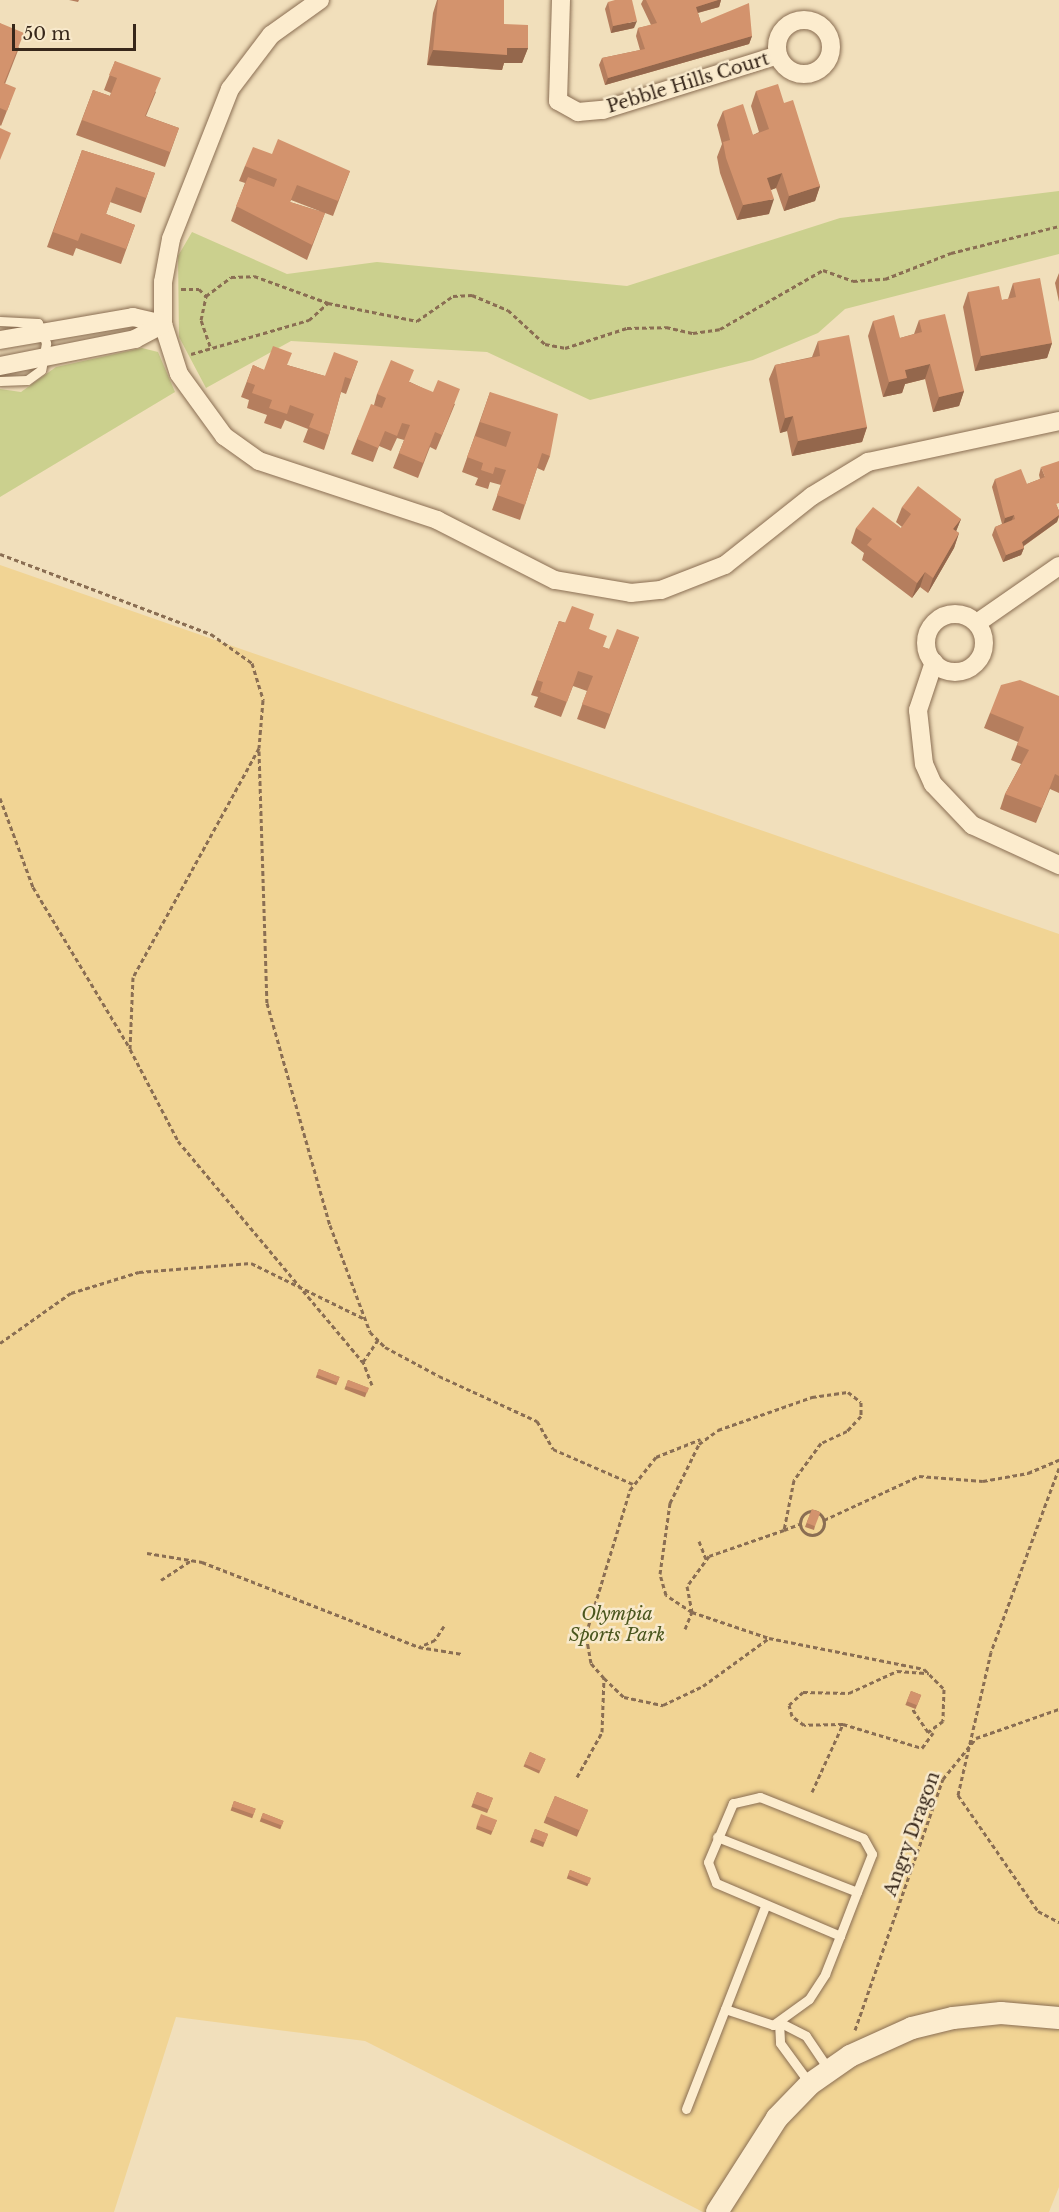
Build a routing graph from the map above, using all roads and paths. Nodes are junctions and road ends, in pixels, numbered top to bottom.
1 (320, 0) edge
2 (561, 0) edge
3 (778, 55) dead end
4 (1059, 226) edge
5 (162, 293) junction
6 (206, 296) junction
7 (328, 303) junction
8 (0, 321) edge
9 (163, 324) junction
10 (46, 332) junction
11 (0, 340) edge
12 (210, 346) junction
13 (189, 355) dead end
14 (46, 356) junction
15 (0, 366) edge
16 (0, 381) edge
17 (1059, 421) edge
18 (0, 554) edge
19 (1059, 566) edge
20 (977, 623) junction
21 (934, 662) junction
22 (259, 748) junction
23 (0, 798) edge
24 (1059, 865) edge
25 (130, 1049) junction
26 (306, 1291) junction
27 (365, 1319) junction
28 (378, 1340) junction
29 (0, 1343) edge
30 (363, 1362) junction
31 (372, 1385) dead end
32 (703, 1438) junction
33 (1059, 1460) edge
34 (1059, 1468) edge
35 (633, 1484) junction
36 (824, 1520) junction
37 (800, 1524) junction
38 (784, 1530) junction
39 (699, 1541) dead end
40 (147, 1553) dead end
41 (193, 1559) junction
42 (706, 1559) junction
43 (162, 1580) dead end
44 (692, 1612) junction
45 (444, 1626) dead end
46 (685, 1629) dead end
47 (769, 1638) junction
48 (419, 1647) junction
49 (462, 1654) dead end
50 (929, 1673) junction
51 (604, 1678) junction
52 (912, 1708) edge
53 (1059, 1709) edge
54 (843, 1724) junction
55 (933, 1733) junction
56 (966, 1745) junction
57 (577, 1777) dead end
58 (812, 1792) dead end
59 (717, 1837) junction
60 (857, 1892) junction
61 (765, 1906) junction
62 (1059, 1922) edge
63 (840, 1936) junction
64 (725, 2009) junction
65 (1059, 2018) edge
66 (779, 2022) junction
67 (855, 2030) dead end
68 (829, 2070) junction
69 (810, 2084) junction
70 (686, 2109) dead end
71 (717, 2212) edge

1 - 5 street
2 - 3 street, Pebble Hills Court
4 - 7 path
5 - 6 path
5 - 9 street
6 - 7 path
6 - 12 path
7 - 12 path
8 - 10 lane
9 - 10 street
9 - 14 street
9 - 17 street
10 - 11 street
10 - 14 lane
12 - 13 path
14 - 15 street
14 - 16 lane
18 - 22 path
19 - 20 street
20 - 21 street
20 - 21 street
21 - 24 street
22 - 25 path
22 - 27 path
23 - 25 path
25 - 26 path
26 - 27 path
26 - 29 path
26 - 30 path
27 - 28 path
28 - 30 path
28 - 35 path
30 - 31 path
32 - 35 path
32 - 38 path
32 - 44 path
33 - 36 path
34 - 56 path
35 - 51 path
36 - 37 path
36 - 37 path
37 - 38 path
38 - 42 path
39 - 42 path
40 - 41 path
41 - 43 path
41 - 48 path
42 - 44 path
44 - 46 path
44 - 47 path
45 - 48 path
47 - 50 path
47 - 51 path
48 - 49 path
50 - 54 path
50 - 55 path
51 - 57 path
52 - 55 path
53 - 56 path
54 - 55 path
54 - 58 path
56 - 62 path
56 - 67 path, Angry Dragon
59 - 60 lane
59 - 60 lane
59 - 61 lane
60 - 63 lane
61 - 63 lane
61 - 64 lane
63 - 66 lane
64 - 66 lane
64 - 70 lane
65 - 68 street
66 - 68 lane
66 - 69 lane
68 - 69 street
69 - 71 street

